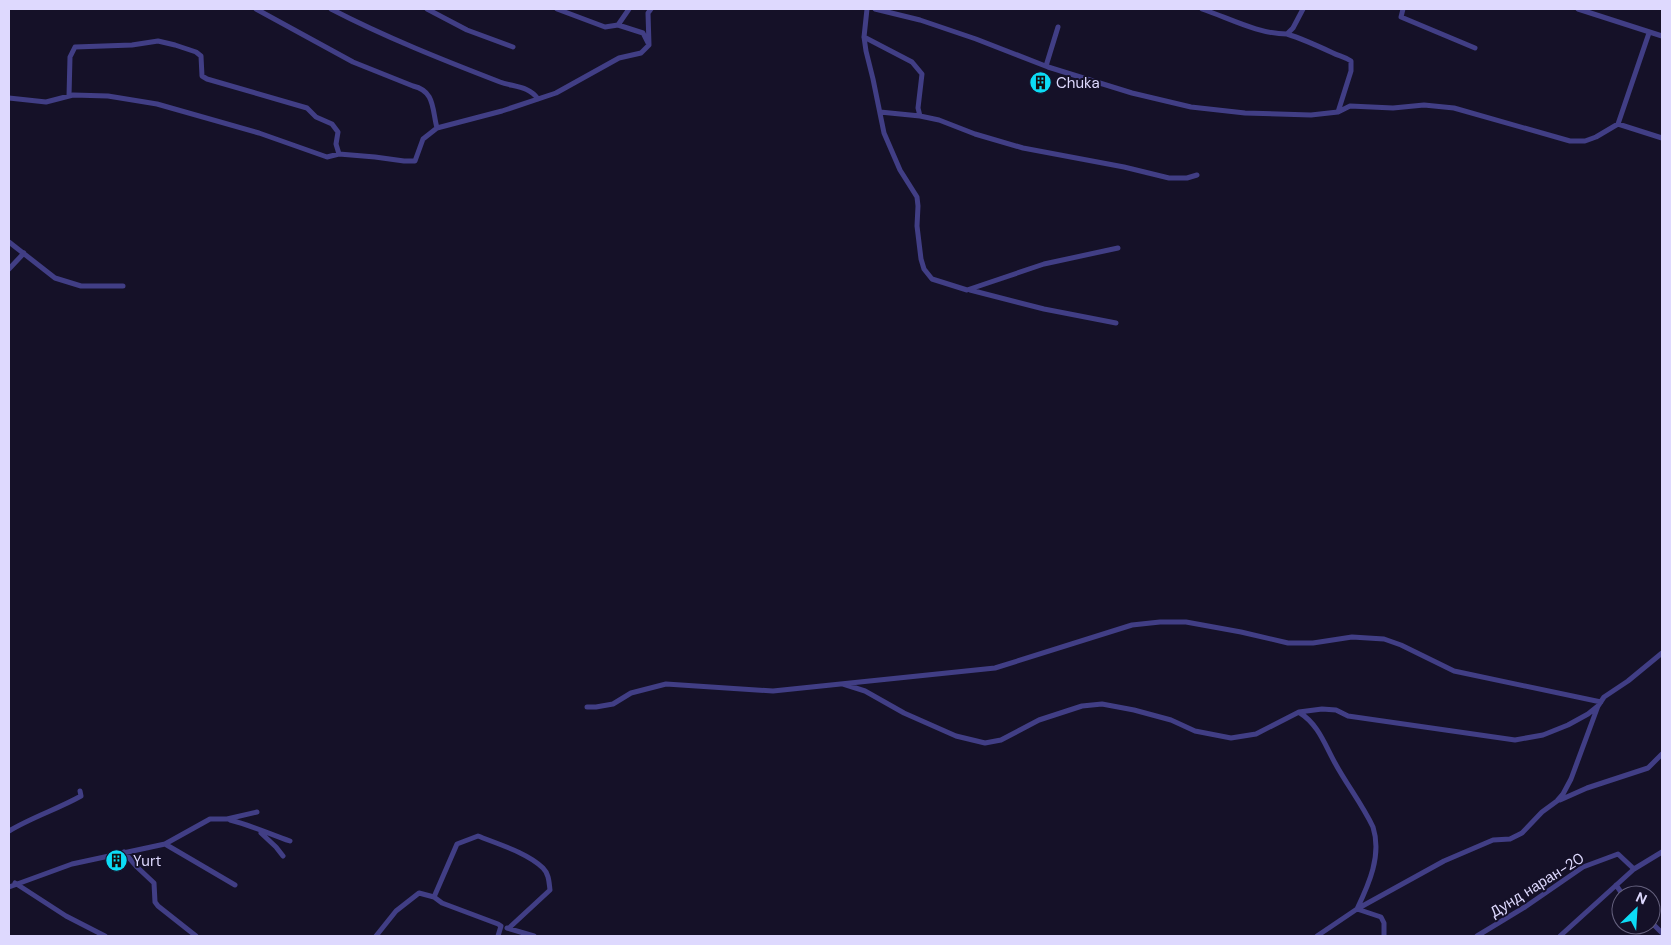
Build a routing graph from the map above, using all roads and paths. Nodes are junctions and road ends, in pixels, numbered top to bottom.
1 (256, 9) edge
2 (330, 9) edge
3 (427, 9) edge
4 (557, 9) edge
5 (629, 9) edge
6 (651, 9) edge
7 (867, 9) edge
8 (875, 9) edge
9 (1202, 9) edge
10 (1303, 9) edge
11 (1403, 9) edge
12 (1578, 9) edge
13 (618, 25) junction
14 (1058, 27) dead end
15 (1650, 33) junction
16 (1287, 34) junction
17 (1662, 36) edge
18 (864, 38) junction
19 (649, 45) junction
20 (512, 47) dead end
21 (1475, 48) dead end
22 (1046, 66) junction
23 (69, 96) junction
24 (9, 98) edge
25 (538, 99) junction
26 (880, 112) junction
27 (1338, 112) junction
28 (920, 116) junction
29 (1618, 124) junction
30 (437, 128) junction
31 (1662, 138) edge
32 (339, 154) junction
33 (1197, 175) dead end
34 (9, 242) edge
35 (1118, 248) dead end
36 (24, 253) junction
37 (9, 269) edge
38 (124, 286) dead end
39 (945, 286) dead end
40 (967, 290) junction
41 (1116, 323) dead end
42 (1662, 653) edge
43 (840, 683) junction
44 (1599, 704) junction
45 (587, 706) dead end
46 (1299, 712) junction
47 (1662, 754) edge
48 (80, 791) dead end
49 (1557, 802) junction
50 (257, 812) dead end
51 (227, 819) junction
52 (258, 829) junction
53 (9, 830) edge
54 (290, 841) dead end
55 (165, 844) junction
56 (124, 852) junction
57 (1662, 852) edge
58 (283, 856) dead end
59 (1634, 869) junction
60 (15, 883) junction
61 (235, 885) dead end
62 (1616, 885) edge
63 (9, 887) edge
64 (1611, 890) edge
65 (434, 897) junction
66 (1356, 910) junction
67 (501, 926) junction
68 (509, 928) junction
69 (105, 936) edge
70 (196, 936) edge
71 (376, 936) edge
72 (498, 936) edge
73 (534, 936) edge
74 (1318, 936) edge
75 (1384, 936) edge
76 (1477, 936) edge
77 (1560, 936) edge

1 - 30 street
2 - 25 street
3 - 20 street
4 - 13 street
5 - 13 street
6 - 19 street
7 - 18 street
8 - 22 street
9 - 16 street
10 - 16 street
11 - 21 street
12 - 15 street
13 - 19 street
14 - 22 street
15 - 17 street
15 - 29 street
16 - 27 street
18 - 26 street
18 - 28 street
19 - 25 street
22 - 27 street
23 - 24 street
23 - 32 street
23 - 32 street
25 - 30 street
26 - 28 street
26 - 40 street
27 - 29 street
28 - 33 street
29 - 31 street
30 - 32 street
34 - 36 street
35 - 40 street
36 - 37 street
36 - 38 street
39 - 40 street
40 - 41 street
42 - 44 street
43 - 44 street
43 - 45 street
43 - 46 street
44 - 46 street
44 - 49 street
46 - 66 street
47 - 49 street
48 - 53 street
49 - 66 street
50 - 51 street
51 - 52 street
51 - 55 street
52 - 54 street
52 - 58 street
55 - 56 street
55 - 61 street
56 - 60 street
56 - 70 street
57 - 59 street
59 - 62 street
59 - 76 street, Дунд наран-20
60 - 63 street
60 - 69 street
64 - 77 street
65 - 67 street
65 - 68 street
65 - 71 street
66 - 74 street
66 - 75 street
67 - 68 street
67 - 72 street
68 - 73 street

